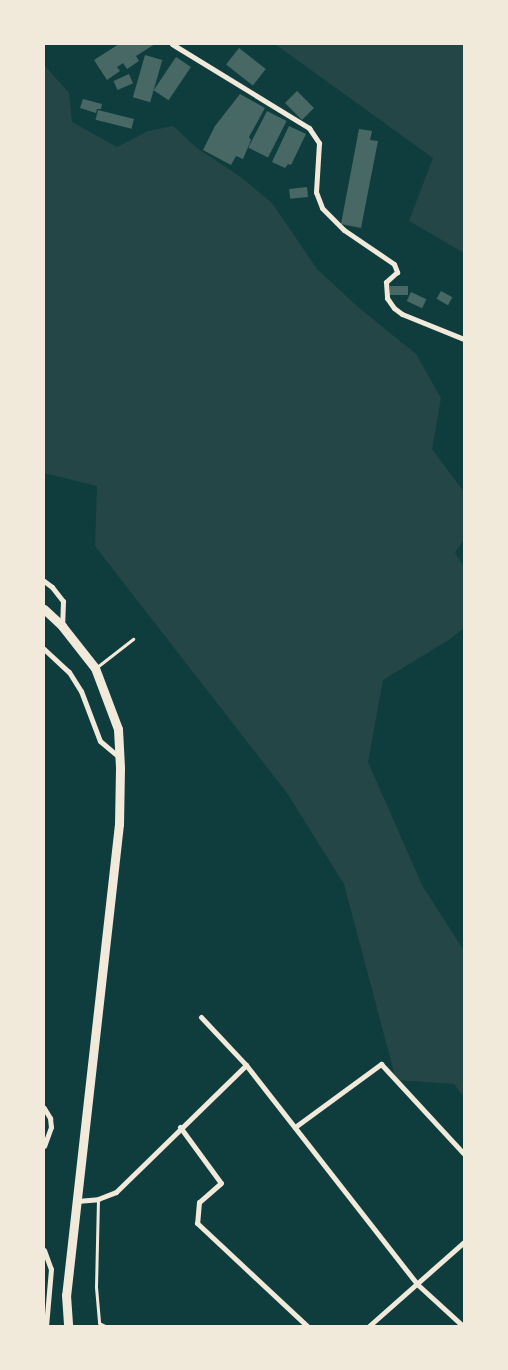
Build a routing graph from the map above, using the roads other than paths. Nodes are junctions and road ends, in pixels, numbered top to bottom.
1 (172, 44) edge
2 (465, 339) edge
3 (44, 581) edge
4 (44, 609) edge
5 (62, 626) junction
6 (133, 639) dead end
7 (44, 649) edge
8 (95, 668) junction
9 (119, 757) junction
10 (201, 1017) dead end
11 (246, 1065) junction
12 (44, 1108) edge
13 (180, 1127) junction
14 (295, 1127) junction
15 (44, 1146) edge
16 (465, 1154) edge
17 (98, 1199) junction
18 (75, 1201) junction
19 (465, 1242) edge
20 (44, 1250) edge
21 (417, 1284) junction
22 (46, 1326) edge
23 (68, 1326) edge
24 (105, 1326) edge
25 (307, 1326) edge
26 (369, 1326) edge
27 (463, 1326) edge

1 - 2 street
3 - 5 street
4 - 5 highway
5 - 8 highway
6 - 8 lane
7 - 9 street
8 - 9 highway
9 - 18 highway
10 - 11 street
11 - 13 street
11 - 14 street
12 - 15 street
13 - 17 street
13 - 25 street
14 - 16 street
14 - 21 street
17 - 18 street
17 - 24 lane
18 - 23 highway
19 - 21 street
20 - 22 street
21 - 26 street
21 - 27 street

